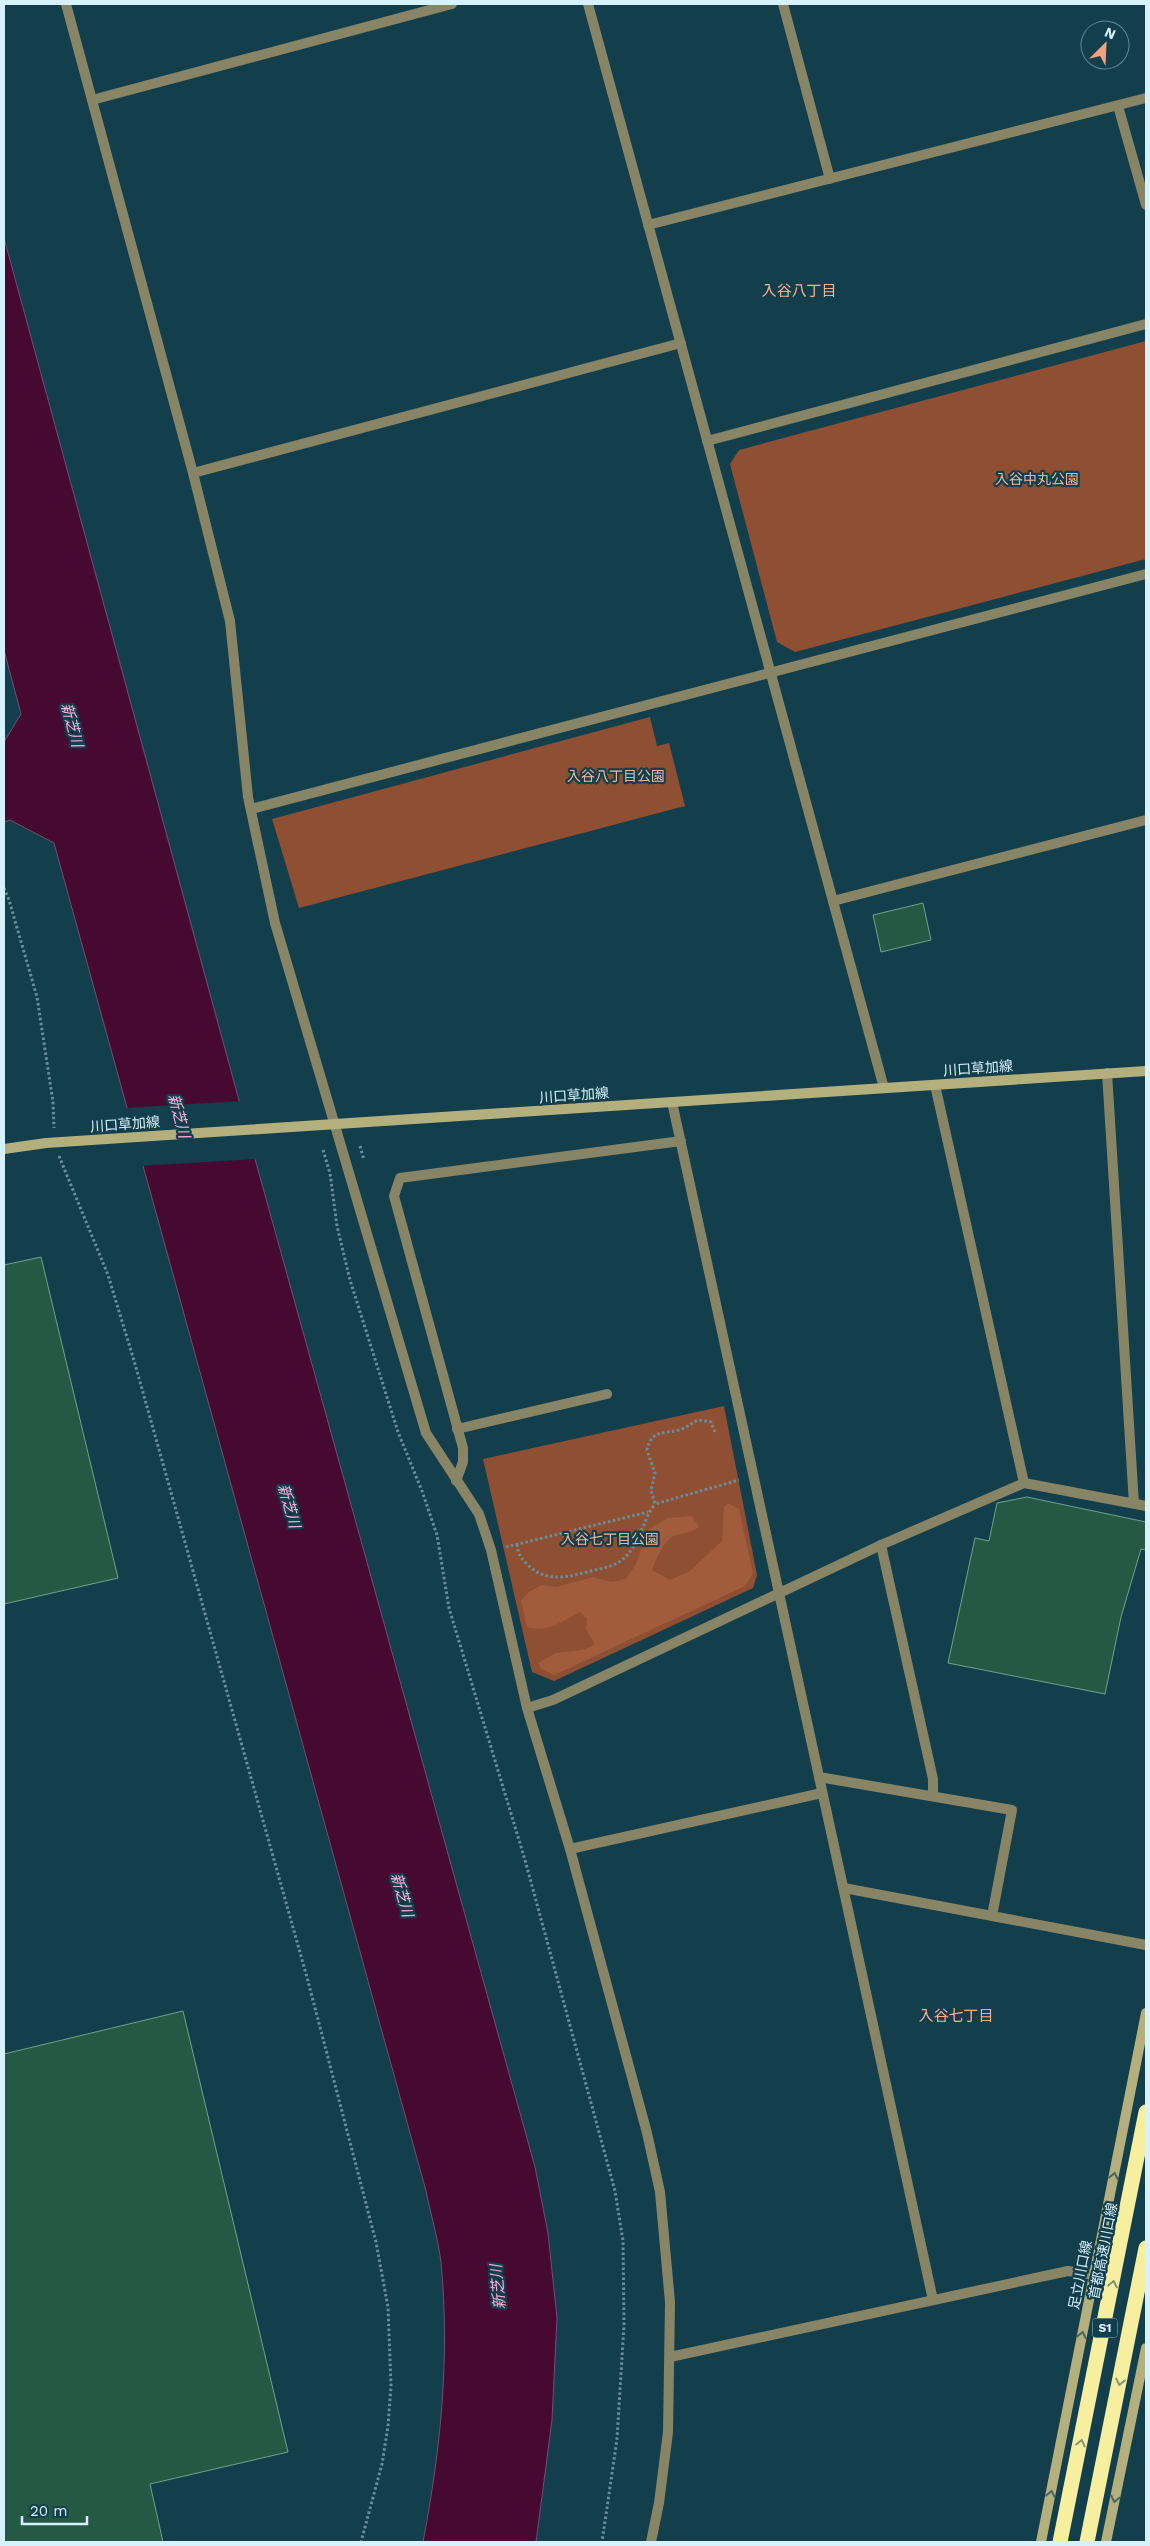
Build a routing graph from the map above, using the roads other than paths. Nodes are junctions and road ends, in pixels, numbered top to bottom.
1 (66, 4) edge
2 (452, 4) edge
3 (588, 4) edge
4 (783, 4) edge
5 (1146, 98) edge
6 (92, 100) junction
7 (1118, 106) junction
8 (830, 179) junction
9 (1146, 205) edge
10 (648, 225) junction
11 (1146, 324) edge
12 (680, 343) junction
13 (708, 441) junction
14 (193, 473) junction
15 (1146, 574) edge
16 (770, 672) junction
17 (251, 809) junction
18 (1146, 820) edge
19 (833, 901) junction
20 (1146, 1071) edge
21 (1107, 1074) junction
22 (935, 1085) junction
23 (884, 1088) junction
24 (672, 1102) junction
25 (334, 1125) junction
26 (681, 1141) junction
27 (4, 1149) edge
28 (607, 1394) dead end
29 (458, 1429) junction
30 (456, 1481) junction
31 (1024, 1483) junction
32 (1134, 1504) junction
33 (1146, 1506) edge
34 (881, 1545) junction
35 (780, 1593) junction
36 (527, 1708) junction
37 (819, 1777) junction
38 (822, 1793) junction
39 (933, 1795) junction
40 (570, 1849) junction
41 (844, 1888) junction
42 (992, 1916) junction
43 (1146, 1945) edge
44 (1146, 2013) edge
45 (1146, 2112) edge
46 (1146, 2248) edge
47 (1094, 2275) junction
48 (933, 2300) junction
49 (1146, 2348) edge
50 (670, 2357) junction
51 (651, 2542) edge
52 (1041, 2542) edge
53 (1060, 2542) edge
54 (1087, 2542) edge
55 (1106, 2542) edge

1 - 6 street
2 - 6 street
3 - 10 street
4 - 8 street
5 - 7 street
6 - 14 street
7 - 8 street
7 - 9 street
8 - 10 street
10 - 12 street
11 - 13 street
12 - 13 street
12 - 14 street
13 - 16 street
14 - 17 street
15 - 16 street
16 - 17 street
16 - 19 street
17 - 25 street
18 - 19 street
19 - 23 street
20 - 21 main road, 川口草加線
21 - 22 main road, 川口草加線
21 - 32 street
22 - 23 main road, 川口草加線
22 - 31 street
23 - 24 main road, 川口草加線
24 - 25 main road, 川口草加線
24 - 26 street
25 - 27 main road, 川口草加線
25 - 30 street
26 - 29 street
26 - 35 street
28 - 29 street
29 - 30 street
30 - 36 street
31 - 32 street
31 - 34 street
32 - 33 street
34 - 35 street
34 - 39 street
35 - 36 street
35 - 37 street
36 - 40 street
37 - 38 street
37 - 39 street
38 - 40 street
38 - 41 street
39 - 42 street
40 - 50 street
41 - 42 street
41 - 48 street
42 - 43 street
47 -> 44 main road, 足立川口線
53 -> 45 highway, 首都高速川口線 / S1
46 -> 54 highway, S1
47 - 48 street
52 -> 47 main road, 足立川口線
48 - 50 street
49 -> 55 main road
50 - 51 street

